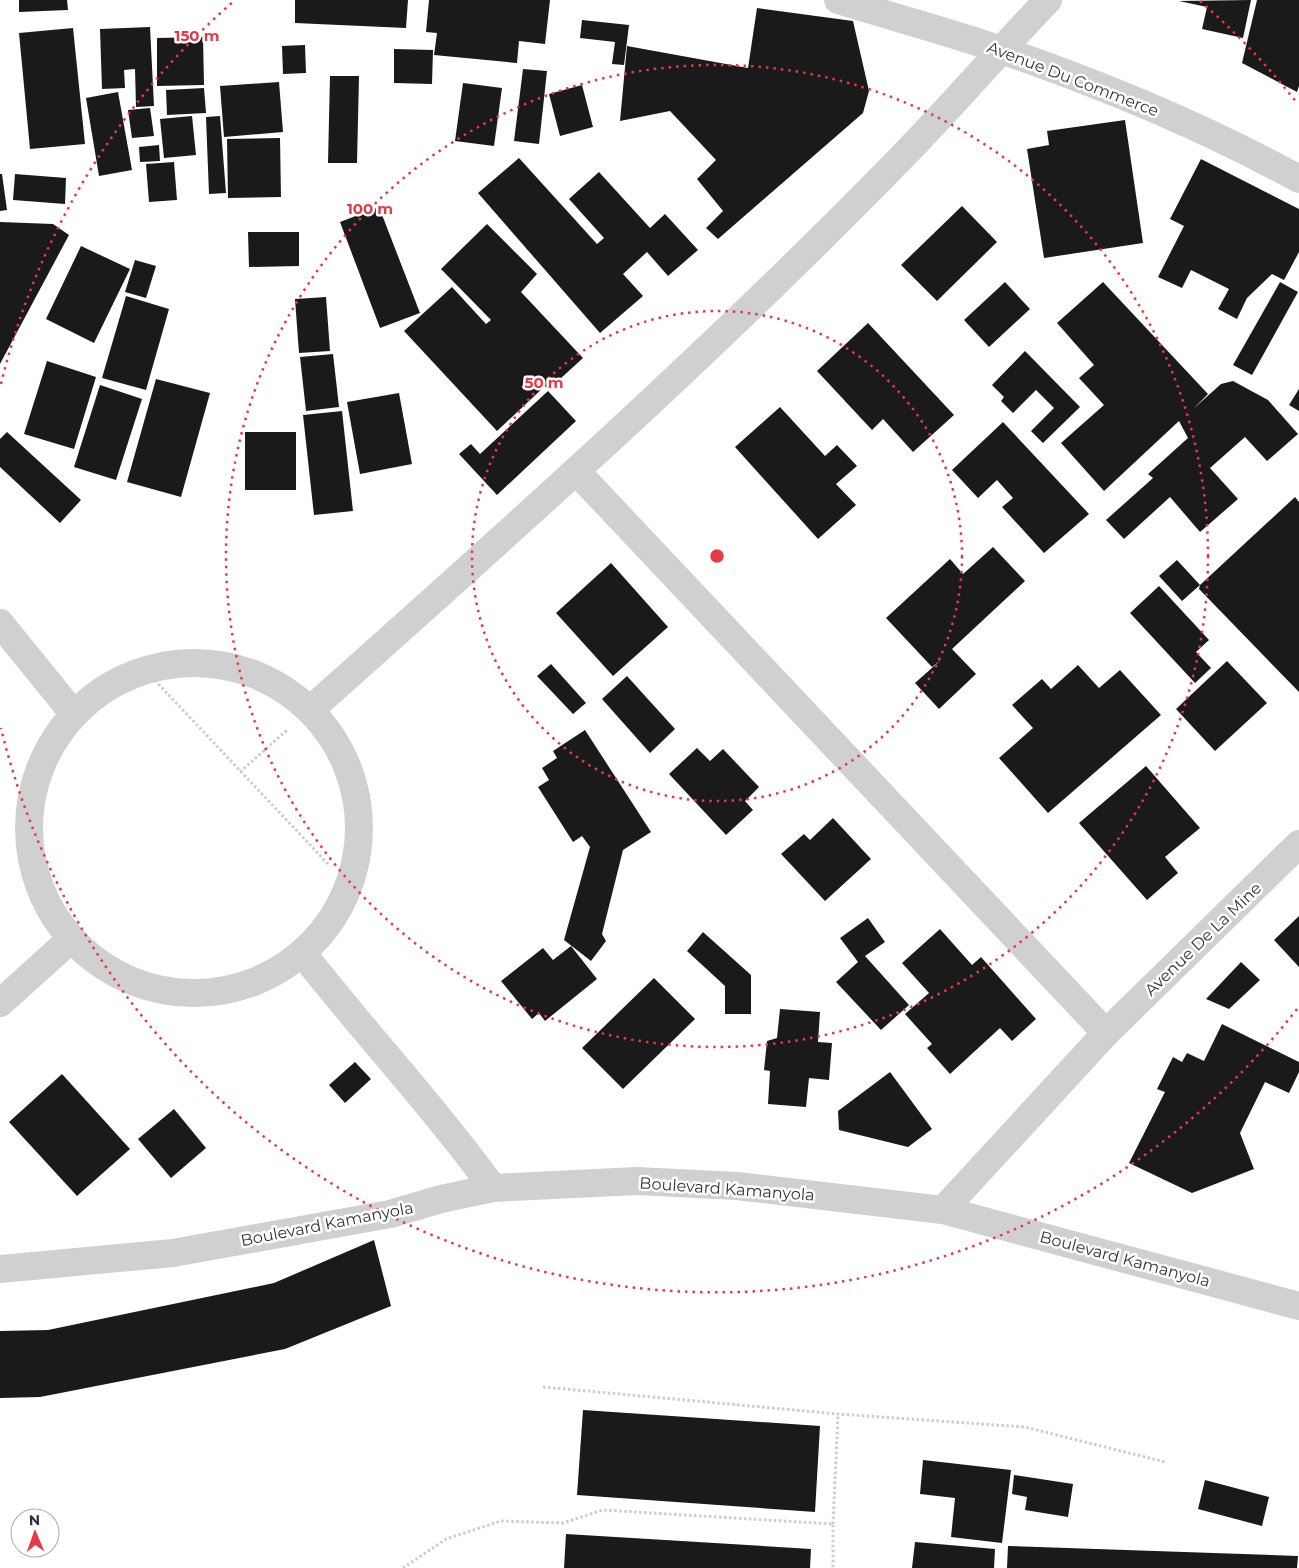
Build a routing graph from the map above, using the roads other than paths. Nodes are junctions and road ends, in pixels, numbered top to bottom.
1 (838, 0) edge
2 (1048, 0) edge
3 (1000, 50) junction
4 (1299, 179) edge
5 (576, 471) junction
6 (0, 623) edge
7 (310, 710) junction
8 (73, 714) junction
9 (1299, 844) edge
10 (70, 940) junction
11 (303, 954) junction
12 (0, 1003) edge
13 (1106, 1033) junction
14 (493, 1188) junction
15 (943, 1210) junction
16 (0, 1268) edge
17 (1299, 1306) edge

1 - 3 street, Avenue Du Commerce
2 - 3 street
3 - 4 street, Avenue Du Commerce
3 - 5 street
5 - 7 street
5 - 13 street
6 - 8 street
7 - 8 street
7 - 11 street
8 - 10 street
9 - 13 street, Avenue De La Mine
10 - 11 street
10 - 12 street
11 - 14 street
13 - 15 street, Avenue De La Mine
14 - 15 street, Boulevard Kamanyola
14 - 16 street, Boulevard Kamanyola
15 - 17 street, Boulevard Kamanyola

